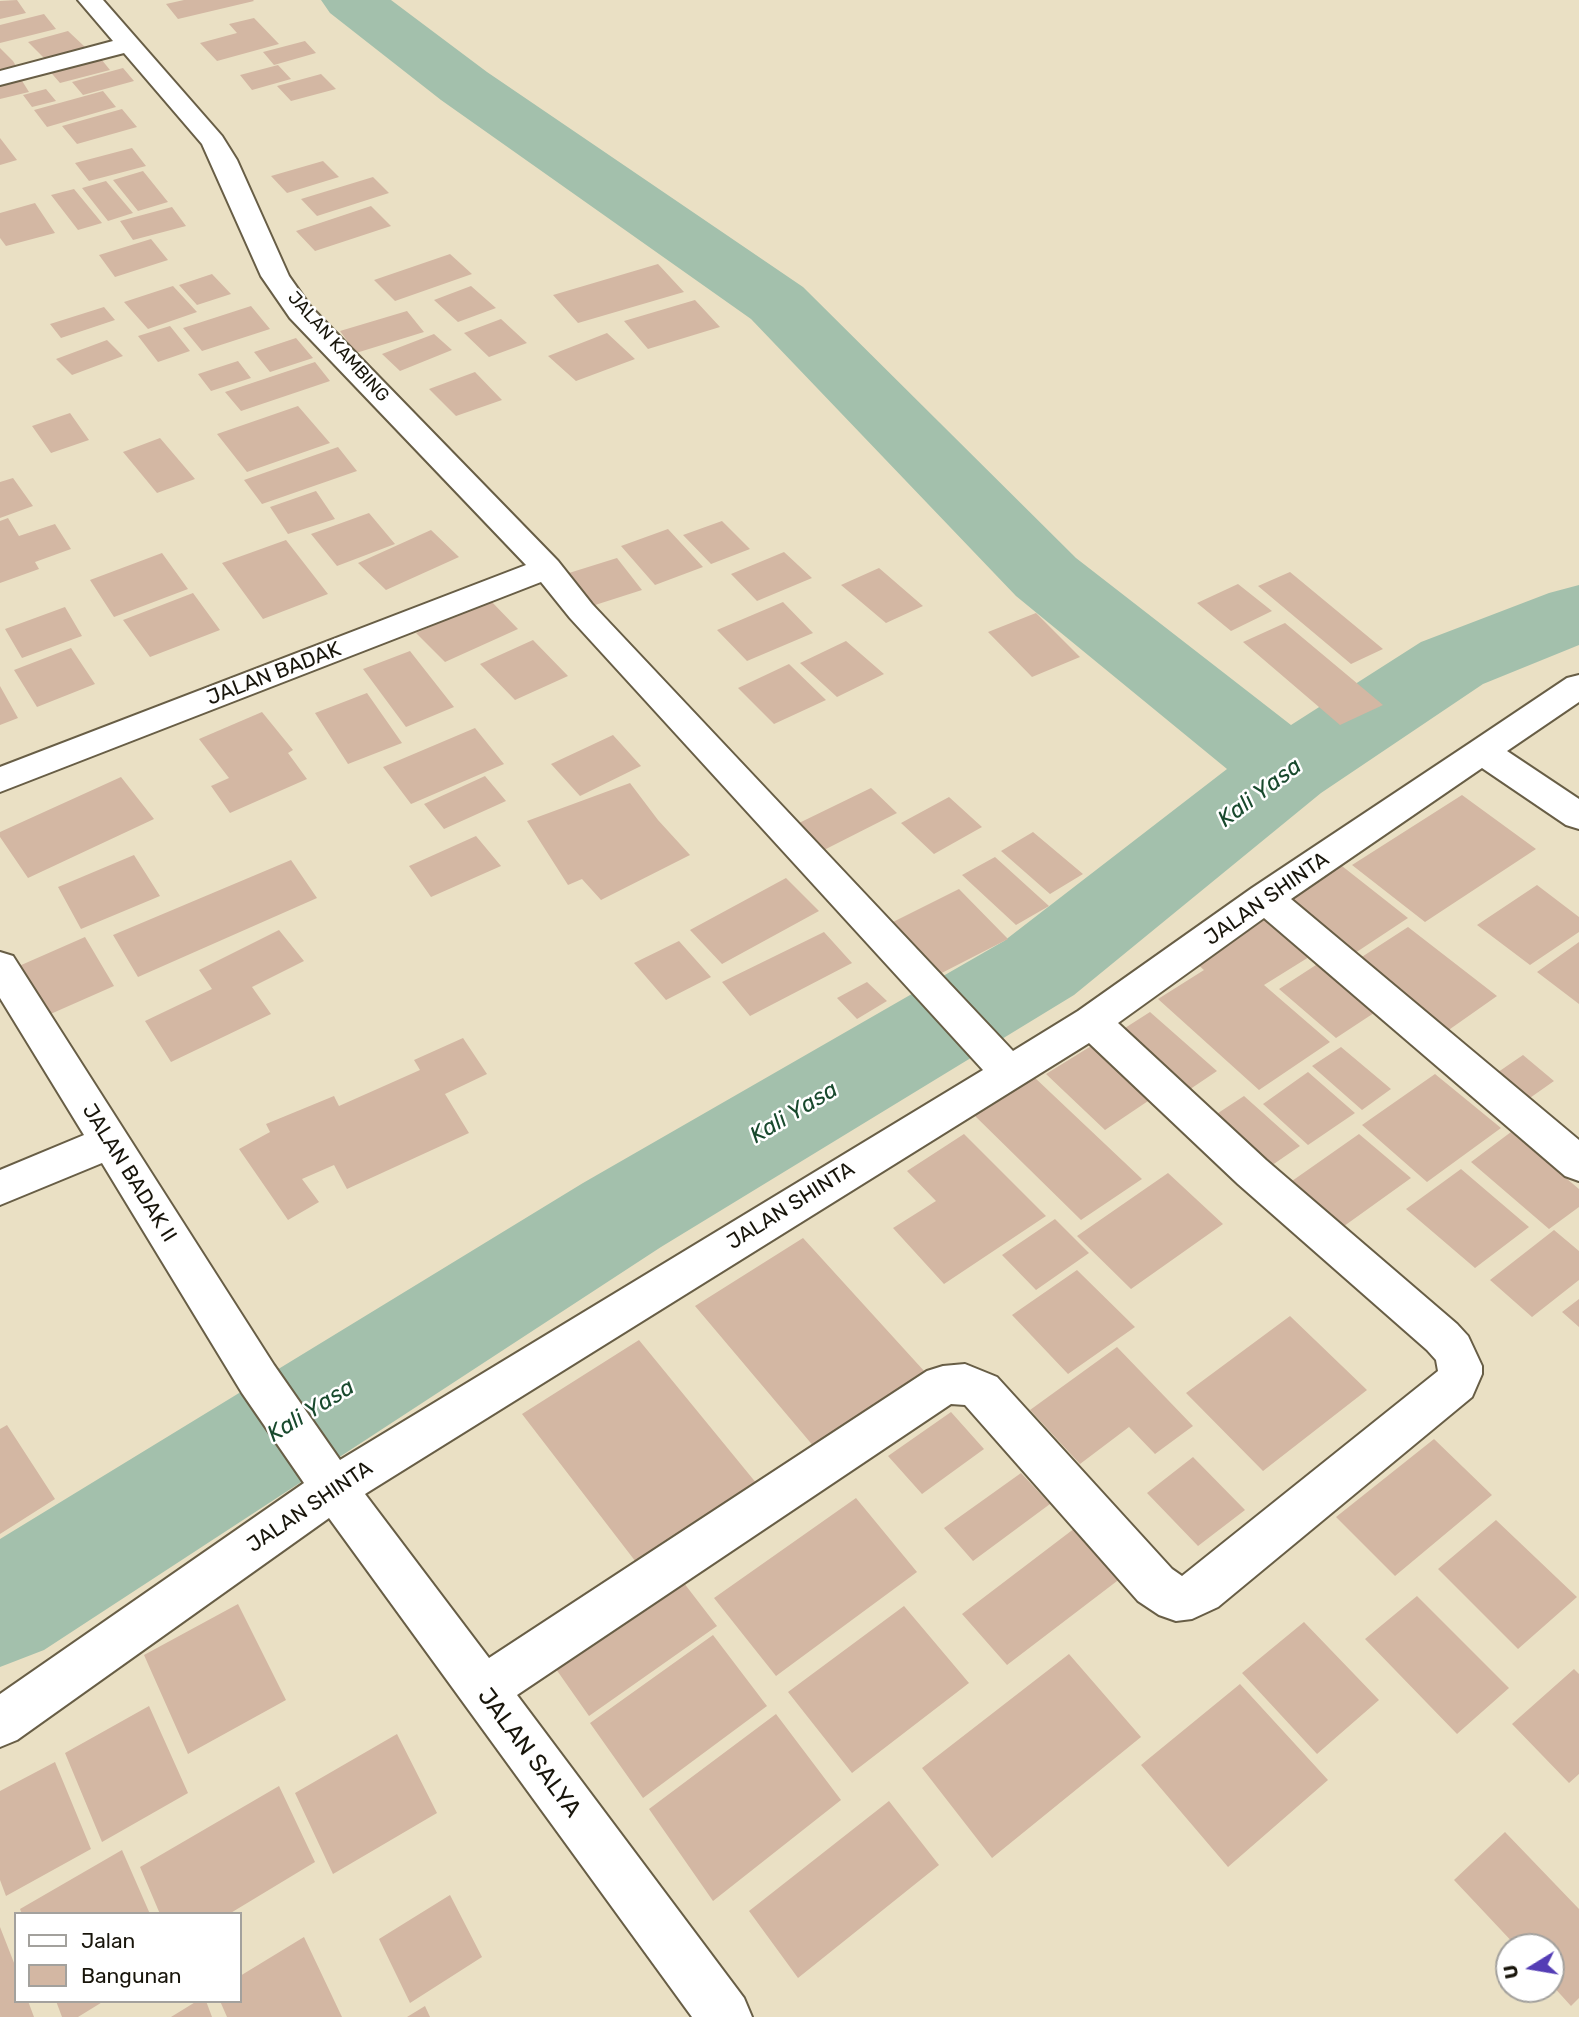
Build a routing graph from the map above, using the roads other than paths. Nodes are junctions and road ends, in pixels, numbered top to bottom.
1 (90, 0) edge
2 (131, 44) junction
3 (0, 78) edge
4 (547, 568) junction
5 (1579, 686) edge
6 (1482, 751) junction
7 (0, 780) edge
8 (1579, 816) edge
9 (1265, 898) junction
10 (0, 966) edge
11 (1092, 1022) junction
12 (1004, 1068) junction
13 (110, 1142) junction
14 (1579, 1164) edge
15 (0, 1188) edge
16 (321, 1471) junction
17 (483, 1690) junction
18 (0, 1723) edge
19 (725, 2017) edge

1 - 2 street, JALAN KAMBING
2 - 3 street
2 - 4 street, JALAN KAMBING
4 - 7 street, JALAN BADAK
4 - 12 street, JALAN KAMBING
5 - 6 street, JALAN SHINTA
6 - 8 street
6 - 9 street, JALAN SHINTA
9 - 11 street, JALAN SHINTA
9 - 14 street
10 - 13 street, JALAN BADAK II
11 - 12 street, JALAN SHINTA
11 - 17 street
12 - 16 street, JALAN SHINTA
13 - 15 street
13 - 16 street, JALAN BADAK II
16 - 17 street, JALAN SALYA
16 - 18 street, JALAN SHINTA
17 - 19 street, JALAN SALYA

